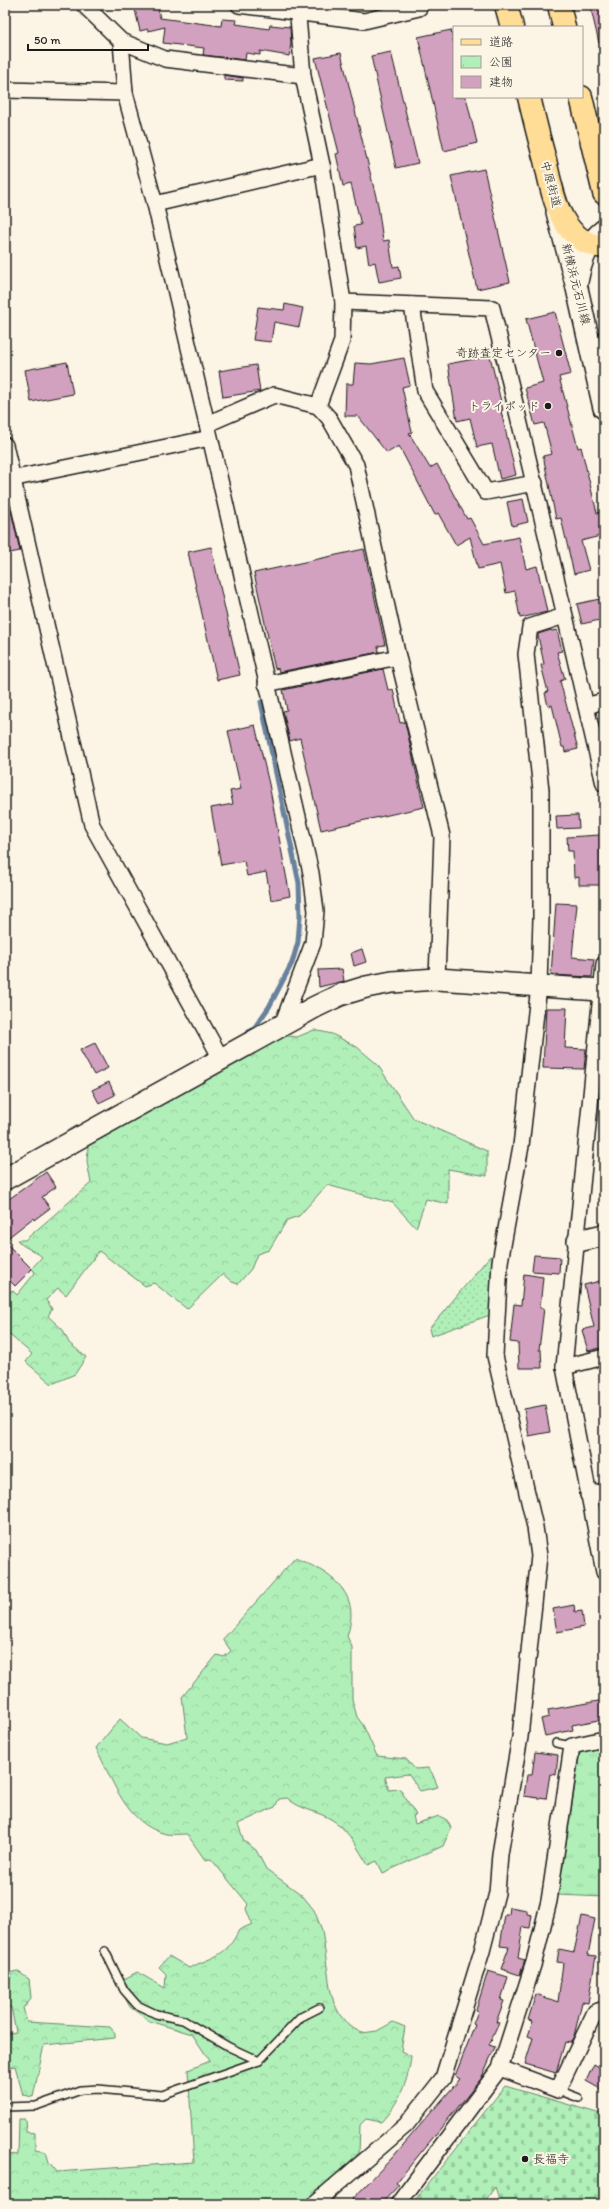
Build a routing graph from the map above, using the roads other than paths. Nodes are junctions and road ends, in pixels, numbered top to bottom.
1 (84, 5) edge
2 (239, 5) edge
3 (418, 5) edge
4 (506, 5) edge
5 (558, 5) edge
6 (298, 9) edge
7 (512, 26) edge
8 (564, 26) edge
9 (121, 41) junction
10 (303, 76) junction
11 (5, 90) edge
12 (125, 93) junction
13 (529, 98) edge
14 (581, 98) edge
15 (322, 165) junction
16 (604, 193) edge
17 (154, 204) junction
18 (557, 208) junction
19 (599, 240) edge
20 (576, 284) junction
21 (343, 302) junction
22 (412, 305) junction
23 (318, 406) junction
24 (604, 408) edge
25 (208, 431) junction
26 (5, 445) edge
27 (8, 482) edge
28 (535, 483) junction
29 (564, 616) junction
30 (398, 657) junction
31 (266, 684) junction
32 (604, 701) edge
33 (586, 706) junction
34 (604, 784) edge
35 (604, 964) edge
36 (437, 979) junction
37 (539, 986) junction
38 (602, 991) edge
39 (282, 1025) junction
40 (219, 1053) junction
41 (5, 1179) edge
42 (604, 1234) edge
43 (578, 1241) junction
44 (604, 1357) edge
45 (564, 1367) junction
46 (604, 1492) edge
47 (588, 1495) junction
48 (604, 1572) edge
49 (604, 1738) edge
50 (556, 1743) dead end
51 (572, 1746) junction
52 (105, 1951) dead end
53 (319, 2008) dead end
54 (604, 2010) edge
55 (260, 2061) junction
56 (500, 2068) junction
57 (558, 2090) junction
58 (579, 2098) dead end
59 (5, 2107) edge
60 (314, 2204) edge
61 (398, 2204) edge

1 - 9 street
2 - 6 street
3 - 6 street
4 - 7 main road
5 - 8 main road
6 - 10 street
9 - 10 street
9 - 12 street
10 - 15 street
11 - 12 street
12 - 17 street
13 - 18 main road, 中原街道
14 - 16 main road
15 - 17 street
15 - 21 street
17 - 25 street
18 - 19 main road, 中原街道
18 - 20 street, 新横浜元石川線
19 - 20 street
20 - 24 street, 新横浜元石川線
21 - 22 street
21 - 23 street
22 - 28 street
22 - 28 street
23 - 25 street
23 - 30 street
25 - 27 street
25 - 31 street
26 - 27 street
27 - 40 street
28 - 29 street
29 - 33 street
29 - 37 street
30 - 31 street
30 - 36 street
31 - 39 street
32 - 33 street
33 - 34 street
35 - 38 street
36 - 37 street
36 - 39 street
37 - 38 street
37 - 60 street
38 - 43 street
39 - 40 street
40 - 41 street
42 - 43 street
43 - 45 street
44 - 45 street
45 - 47 street
46 - 47 street
47 - 48 street
49 - 51 street
50 - 51 lane
51 - 56 street
52 - 55 lane
53 - 55 lane
54 - 57 street
55 - 59 lane
56 - 57 street
56 - 61 street
57 - 58 lane

